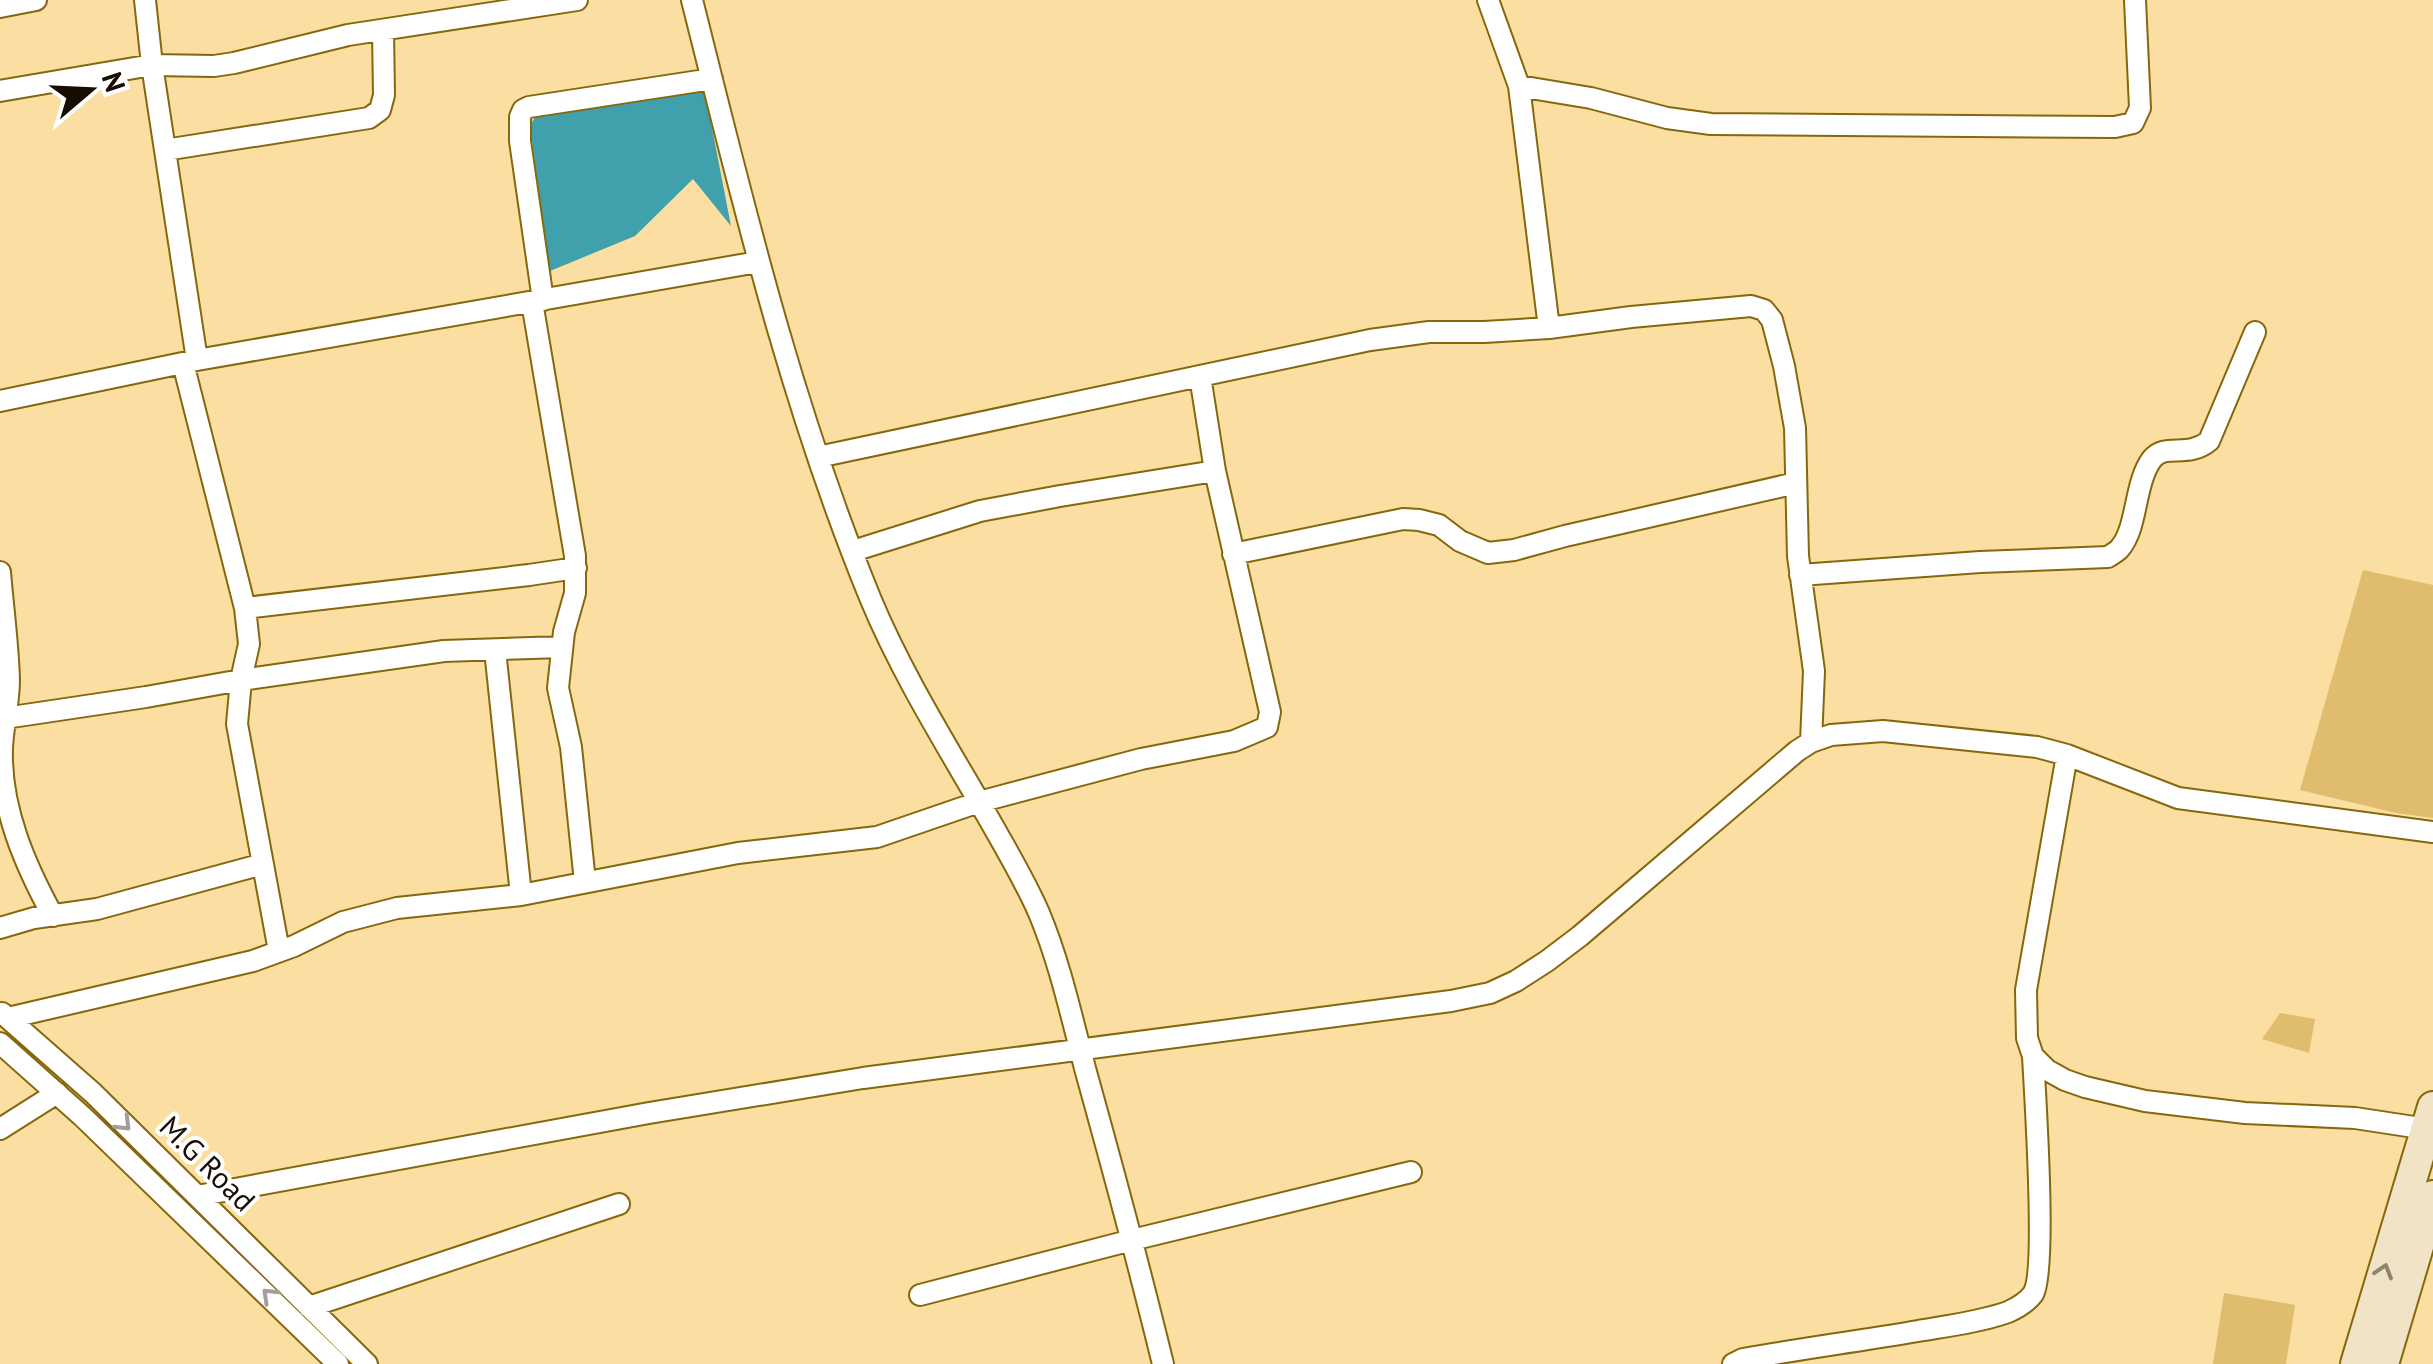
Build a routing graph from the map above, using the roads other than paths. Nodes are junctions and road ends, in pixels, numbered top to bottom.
1 (36, 0) edge
2 (145, 0) edge
3 (577, 0) edge
4 (692, 0) edge
5 (1488, 0) edge
6 (2135, 0) edge
7 (0, 8) edge
8 (382, 30) junction
9 (152, 65) junction
10 (712, 79) junction
11 (1519, 86) junction
12 (0, 92) edge
13 (165, 150) junction
14 (758, 262) junction
15 (538, 301) junction
16 (1549, 328) junction
17 (2255, 332) dead end
18 (190, 362) junction
19 (1200, 376) junction
20 (0, 401) edge
21 (818, 457) junction
22 (1215, 472) junction
23 (1796, 483) junction
24 (852, 550) junction
25 (1233, 554) junction
26 (576, 568) junction
27 (0, 572) edge
28 (1800, 574) junction
29 (245, 608) junction
30 (562, 647) junction
31 (495, 650) junction
32 (241, 680) junction
33 (5, 718) junction
34 (1812, 742) junction
35 (2067, 754) junction
36 (979, 802) junction
37 (2433, 832) edge
38 (262, 864) junction
39 (585, 882) junction
40 (521, 895) junction
41 (53, 916) junction
42 (0, 928) edge
43 (279, 951) junction
44 (4, 1015) edge
45 (0, 1043) edge
46 (1080, 1049) junction
47 (2034, 1056) junction
48 (82, 1083) junction
49 (61, 1096) junction
50 (2430, 1118) edge
51 (0, 1129) edge
52 (1411, 1172) dead end
53 (197, 1196) junction
54 (2433, 1196) edge
55 (619, 1204) dead end
56 (1132, 1240) junction
57 (920, 1295) dead end
58 (310, 1307) junction
59 (338, 1364) edge
60 (367, 1364) edge
61 (1164, 1364) edge
62 (1734, 1364) edge
63 (2356, 1364) edge
64 (2383, 1364) edge

1 - 7 street
2 - 9 street
3 - 8 street
4 - 10 street
5 - 11 street
6 - 11 street
8 - 9 street
8 - 13 street
9 - 12 street
9 - 13 street
10 - 14 street
10 - 15 street
11 - 16 street
13 - 18 street
14 - 15 street
14 - 21 street
15 - 18 street
15 - 26 street
16 - 19 street
16 - 23 street
17 - 28 street
18 - 20 street
18 - 29 street
19 - 21 street
19 - 22 street
21 - 24 street
22 - 24 street
22 - 25 street
23 - 25 street
23 - 28 street
24 - 36 street
25 - 36 street
26 - 29 street
26 - 30 street
27 - 33 street
28 - 34 street
29 - 32 street
30 - 31 street
30 - 39 street
31 - 32 street
31 - 40 street
32 - 33 street
32 - 38 street
33 - 41 street
34 - 35 street
34 - 46 street
35 - 37 street
35 - 47 street
36 - 39 street
36 - 46 street
38 - 41 street
38 - 43 street
39 - 40 street
40 - 43 street
41 - 42 street
43 - 44 street
44 - 48 street, M.G Road
45 - 49 street, M.G Road
46 - 53 street
46 - 56 street
47 - 50 street
47 - 62 street
48 - 49 street
48 -> 53 street, M.G Road
49 - 51 street
59 -> 49 street, M.G Road
63 -> 50 main road
52 - 56 street
53 - 58 street, M.G Road
54 - 64 main road
55 - 58 street
56 - 57 street
56 - 61 street
58 - 60 street, M.G Road

